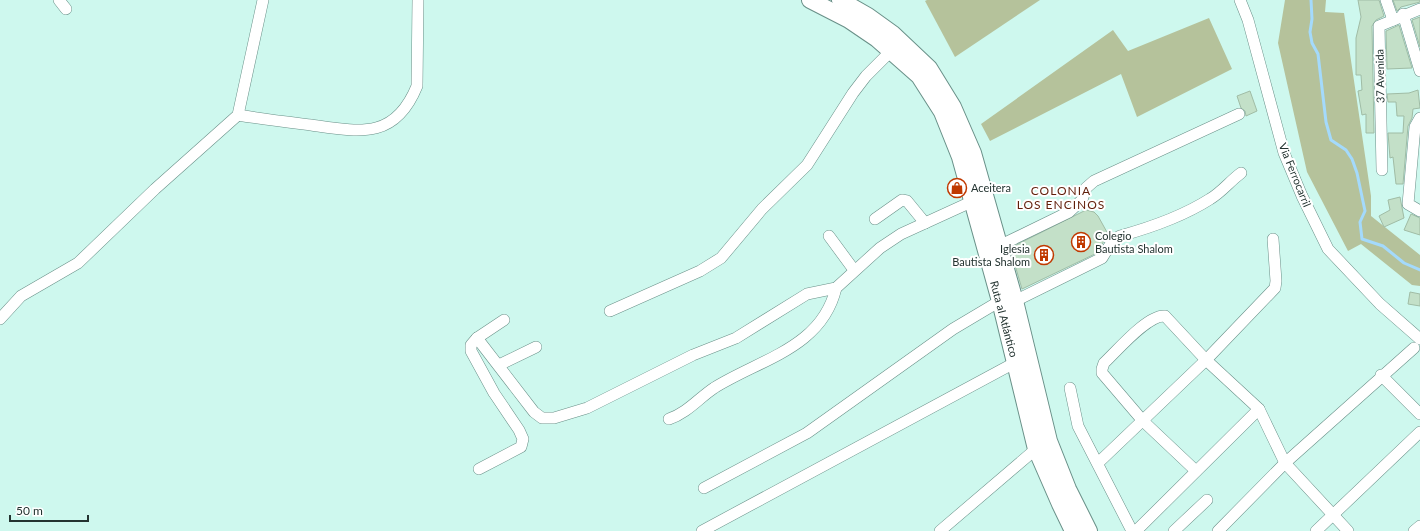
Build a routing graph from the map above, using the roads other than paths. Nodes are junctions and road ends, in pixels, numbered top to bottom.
1 (263, 0) edge
2 (418, 0) edge
3 (810, 0) edge
4 (840, 0) edge
5 (1240, 0) edge
6 (1386, 0) edge
7 (1420, 9) edge
8 (1403, 14) junction
9 (1393, 20) junction
10 (891, 51) junction
11 (1420, 71) edge
12 (1239, 114) dead end
13 (238, 115) junction
14 (1420, 118) edge
15 (1382, 170) dead end
16 (1241, 173) dead end
17 (971, 202) junction
18 (1420, 211) edge
19 (875, 219) dead end
20 (925, 223) junction
21 (829, 236) dead end
22 (1273, 239) dead end
23 (999, 246) junction
24 (854, 270) junction
25 (836, 288) junction
26 (1008, 301) junction
27 (610, 311) dead end
28 (0, 319) edge
29 (504, 320) dead end
30 (477, 338) junction
31 (1420, 339) edge
32 (536, 347) dead end
33 (1414, 348) dead end
34 (1206, 360) junction
35 (1016, 362) junction
36 (499, 365) junction
37 (1381, 376) junction
38 (1070, 388) dead end
39 (1259, 409) junction
40 (1420, 414) edge
41 (669, 419) dead end
42 (1143, 421) junction
43 (1420, 432) edge
44 (1036, 449) junction
45 (1098, 463) junction
46 (1285, 463) junction
47 (479, 469) dead end
48 (1196, 471) junction
49 (704, 488) dead end
50 (1207, 500) dead end
51 (1333, 514) junction
52 (1420, 526) edge
53 (702, 531) edge
54 (940, 531) edge
55 (1074, 531) edge
56 (1089, 531) edge
57 (1132, 531) edge
58 (1136, 531) edge
59 (1174, 531) edge
60 (1218, 531) edge
61 (1316, 531) edge
62 (1348, 531) edge
63 (1414, 531) edge

1 - 13 street
2 - 13 street
3 - 10 highway, Ruta al Atlántico
4 - 23 highway, Ruta al Atlántico
5 - 31 street, Via Ferrocarril
6 - 9 street
7 - 8 street, 37 Avenida
8 - 9 street, 37 Avenida
8 - 11 street
9 - 15 street, 37 Avenida
10 - 17 highway, Ruta al Atlántico
10 - 27 street
12 - 23 street
13 - 28 street
14 - 18 street
16 - 26 street
17 - 20 street
17 - 26 highway, Ruta al Atlántico
19 - 20 street
20 - 24 street
21 - 24 street
22 - 34 street
23 - 26 highway, Ruta al Atlántico
24 - 25 street
25 - 36 street
25 - 41 street
26 - 35 highway, Ruta al Atlántico
26 - 49 street
26 - 56 highway, Ruta al Atlántico
29 - 30 street
30 - 36 street
30 - 47 street
32 - 36 street
33 - 37 street
34 - 39 street
34 - 42 street
34 - 42 street
35 - 44 highway, Ruta al Atlántico
35 - 53 street
37 - 40 street
37 - 46 street
38 - 45 street
39 - 46 street
39 - 48 street
42 - 45 street
42 - 48 street
43 - 51 street
44 - 54 street
44 - 55 highway, Ruta al Atlántico
45 - 57 street
46 - 51 street
46 - 60 street
48 - 58 street
50 - 59 street
51 - 61 street
51 - 62 street
52 - 63 street

